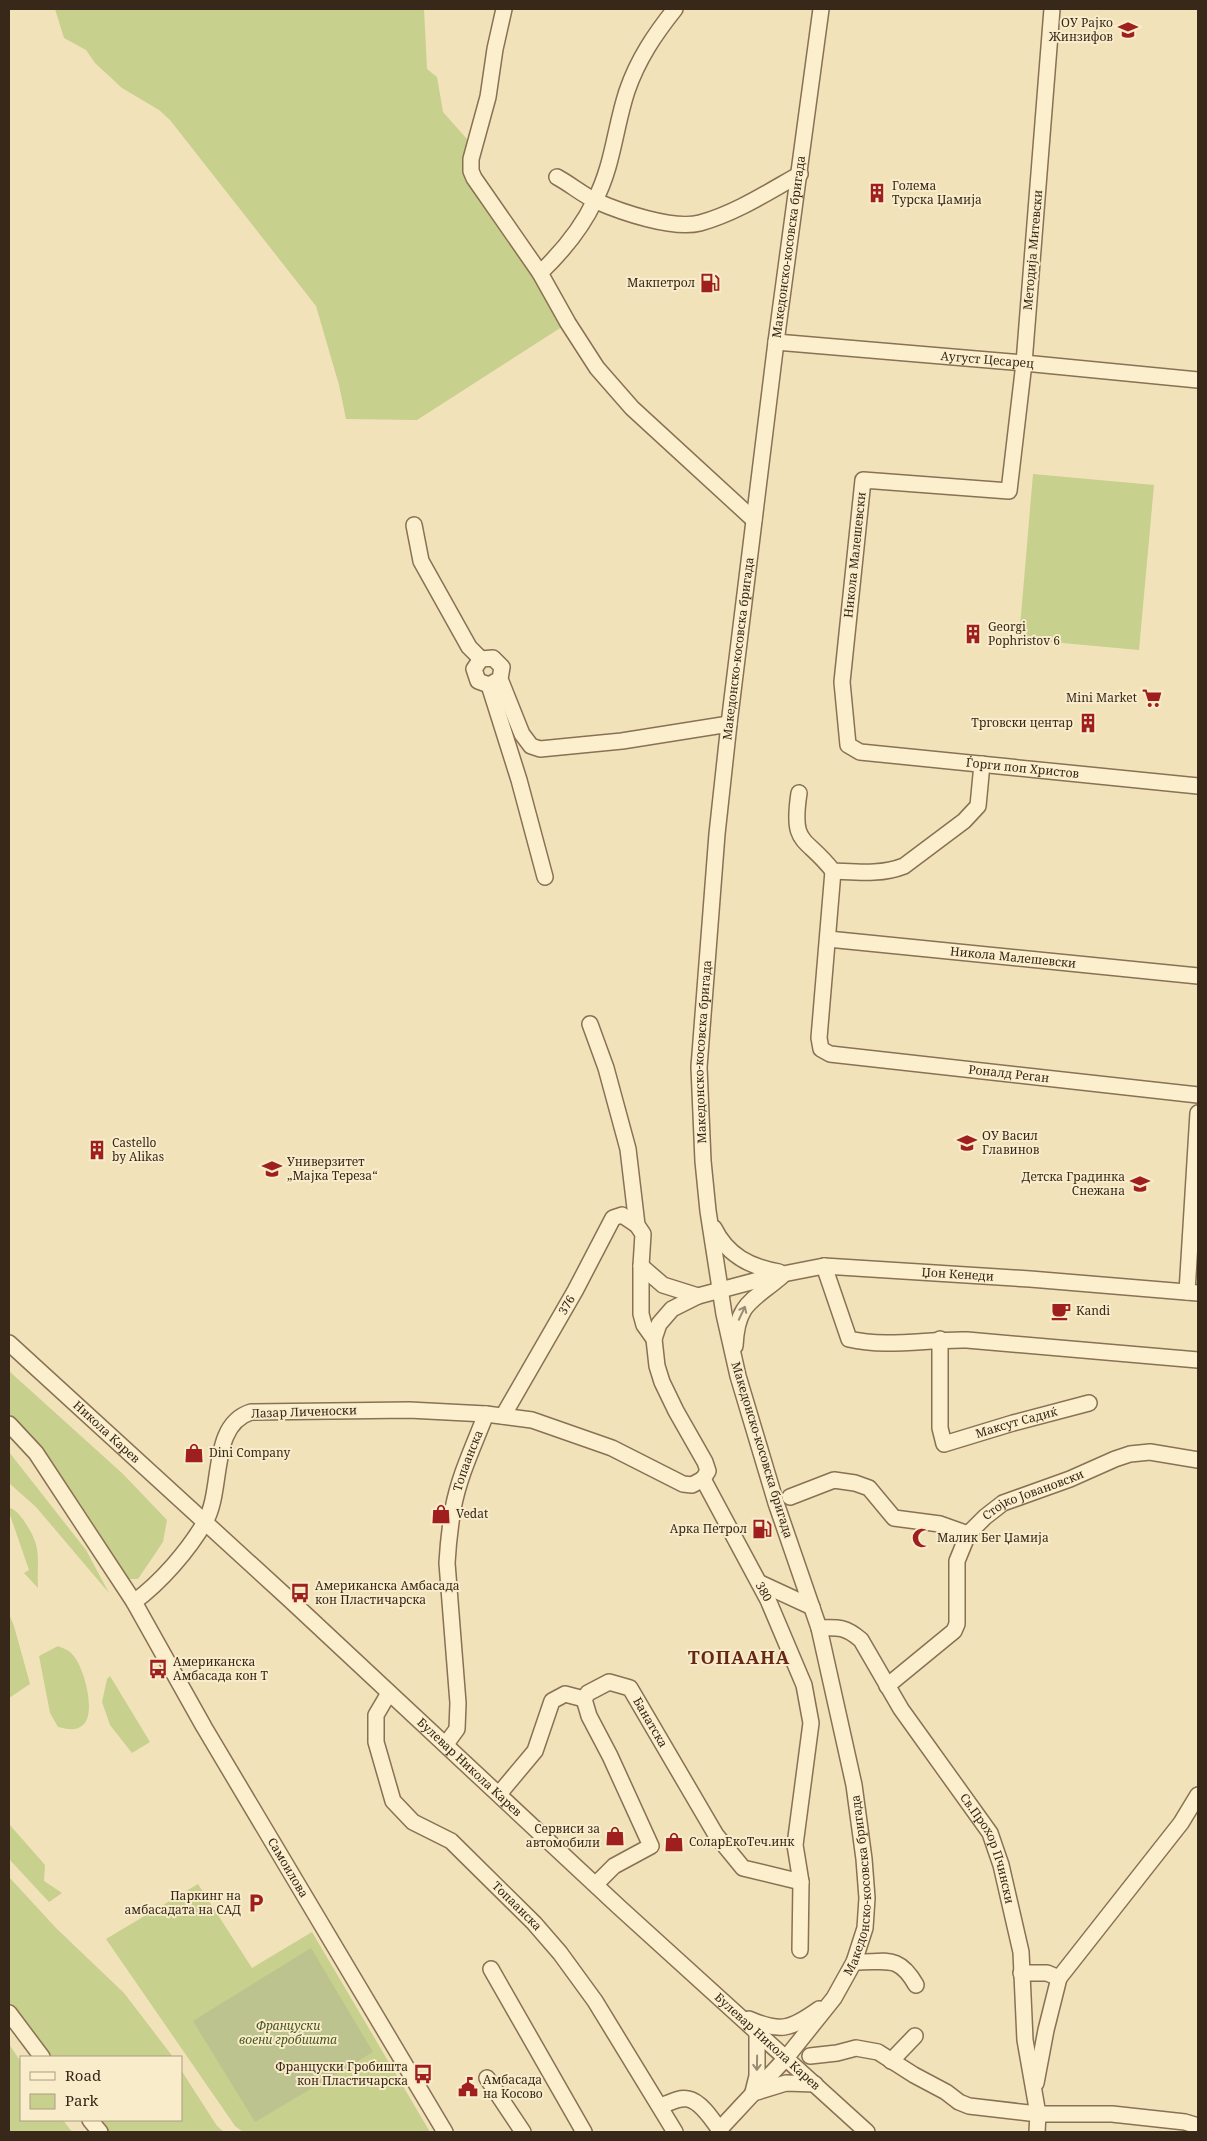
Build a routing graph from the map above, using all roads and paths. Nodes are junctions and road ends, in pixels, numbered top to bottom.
1 (504, 9) edge
2 (675, 9) edge
3 (821, 9) edge
4 (1052, 9) edge
5 (800, 174) junction
6 (557, 177) dead end
7 (596, 200) junction
8 (540, 273) junction
9 (776, 342) junction
10 (1024, 362) junction
11 (1198, 380) edge
12 (1009, 492) joint
13 (754, 520) junction
14 (414, 525) dead end
15 (481, 659) junction
16 (495, 682) junction
17 (729, 724) junction
18 (848, 745) joint
19 (982, 764) junction
20 (1198, 786) edge
21 (799, 793) dead end
22 (833, 871) junction
23 (545, 877) dead end
24 (828, 939) junction
25 (1198, 976) edge
26 (590, 1024) dead end
27 (1198, 1096) edge
28 (1198, 1113) edge
29 (710, 1220) junction
30 (637, 1225) junction
31 (641, 1266) junction
32 (824, 1266) junction
33 (785, 1274) junction
34 (720, 1289) junction
35 (1193, 1293) edge
36 (698, 1296) junction
37 (654, 1339) junction
38 (940, 1339) junction
39 (9, 1343) edge
40 (734, 1360) junction
41 (1198, 1360) edge
42 (1089, 1403) dead end
43 (486, 1414) junction
44 (503, 1416) junction
45 (9, 1424) edge
46 (1198, 1460) edge
47 (703, 1479) junction
48 (790, 1497) dead end
49 (205, 1523) junction
50 (968, 1534) junction
51 (760, 1583) junction
52 (134, 1602) junction
53 (812, 1607) junction
54 (819, 1628) junction
55 (888, 1686) junction
56 (389, 1693) junction
57 (584, 1699) junction
58 (446, 1744) junction
59 (499, 1794) junction
60 (1198, 1795) edge
61 (801, 1882) junction
62 (596, 1884) junction
63 (800, 1950) dead end
64 (854, 1962) junction
65 (491, 1969) dead end
66 (1022, 1973) junction
67 (1059, 1978) junction
68 (916, 1984) dead end
69 (834, 1998) junction
70 (9, 2013) edge
71 (736, 2014) junction
72 (812, 2025) junction
73 (757, 2032) junction
74 (915, 2036) dead end
75 (41, 2056) edge
76 (810, 2056) junction
77 (786, 2058) junction
78 (892, 2061) junction
79 (487, 2078) dead end
80 (820, 2088) junction
81 (1034, 2092) junction
82 (753, 2094) junction
83 (661, 2106) junction
84 (1038, 2114) junction
85 (91, 2121) edge
86 (1198, 2126) edge
87 (720, 2131) edge
88 (100, 2132) edge
89 (445, 2132) edge
90 (523, 2132) edge
91 (584, 2132) edge
92 (675, 2132) edge
93 (867, 2132) edge
94 (1037, 2132) edge

1 - 8 street
2 - 7 street
3 - 5 street, Македонско-косовска бригада
4 - 10 street, Методија Митевски
5 - 7 street
5 - 9 street, Македонско-косовска бригада
6 - 7 street
7 - 8 street
8 - 13 street
9 - 10 street, Аугуст Цесарец
9 - 13 street, Македонско-косовска бригада
10 - 11 street, Аугуст Цесарец
10 - 12 street, Методија Митевски
12 - 18 street, Никола Малешевски
13 - 17 street, Македонско-косовска бригада
14 - 15 street
15 - 16 street
15 - 16 street
16 - 17 street
16 - 23 street
17 - 29 street, Македонско-косовска бригада
18 - 19 street, Ѓорги поп Христов
19 - 20 street, Ѓорги поп Христов
19 - 22 street
21 - 22 street
22 - 24 street
24 - 25 street, Никола Малешевски
24 - 27 street, Роналд Реган
26 - 30 street
28 - 35 street
29 - 33 street
29 - 34 street, Македонско-косовска бригада
30 - 31 street
30 - 44 street, 376
31 - 36 street
31 - 37 street
32 - 33 street, Џон Кенеди
32 - 35 street, Џон Кенеди
32 - 38 street
33 - 34 street, Џон Кенеди
40 -> 33 street
34 - 36 street
34 - 40 street, Македонско-косовска бригада
36 - 37 street
37 - 47 street, 380
38 - 41 street
38 - 42 street, Максут Садиќ
39 - 49 street, Никола Карев
40 - 53 street, Македонско-косовска бригада
43 - 44 street, Лазар Личеноски
43 - 49 street, Лазар Личеноски
43 - 58 street, Топаанска
44 - 47 street, Лазар Личеноски
45 - 52 street
46 - 50 street, Стојко Јовановски
47 - 51 street, 380
48 - 50 street
49 - 52 street, Лазар Личеноски
49 - 56 street, Булевар Никола Карев
50 - 55 street, Стојко Јовановски
51 - 53 street
51 - 61 street, 380
52 - 89 street, Самоилова
53 - 54 street, Македонско-косовска бригада
54 - 55 street, Св.Прохор Пчински
54 - 64 street, Македонско-косовска бригада
55 - 66 street, Св.Прохор Пчински
56 - 58 street, Булевар Никола Карев
56 - 83 street, Топаанска
57 - 59 street
57 - 61 street, Банатска
57 - 62 street
58 - 59 street, Булевар Никола Карев
59 - 62 street, Булевар Никола Карев
60 - 67 street
61 - 63 street, 380
62 - 71 street, Булевар Никола Карев
64 - 68 street
64 - 69 street, Македонско-косовска бригада
65 - 91 street
66 - 67 street
66 - 81 street, Св.Прохор Пчински
67 - 81 street
69 - 71 street
69 - 72 street, Македонско-косовска бригада
70 - 75 street
71 - 73 street, Булевар Никола Карев
72 - 76 street
72 - 77 street, Македонско-косовска бригада
73 - 77 street, Булевар Никола Карев
73 -> 82 street
74 - 78 street
76 - 78 street
76 - 80 street
77 - 80 street, Булевар Никола Карев
77 - 82 street, Македонско-косовска бригада
78 - 84 street
79 - 90 street
80 - 82 street
80 - 93 street, Булевар Никола Карев
81 - 84 street, Св.Прохор Пчински
82 - 87 street, Македонско-косовска бригада
83 - 87 street
83 - 92 street, Топаанска
84 - 86 street
84 - 94 street, Св.Прохор Пчински
85 - 88 street

